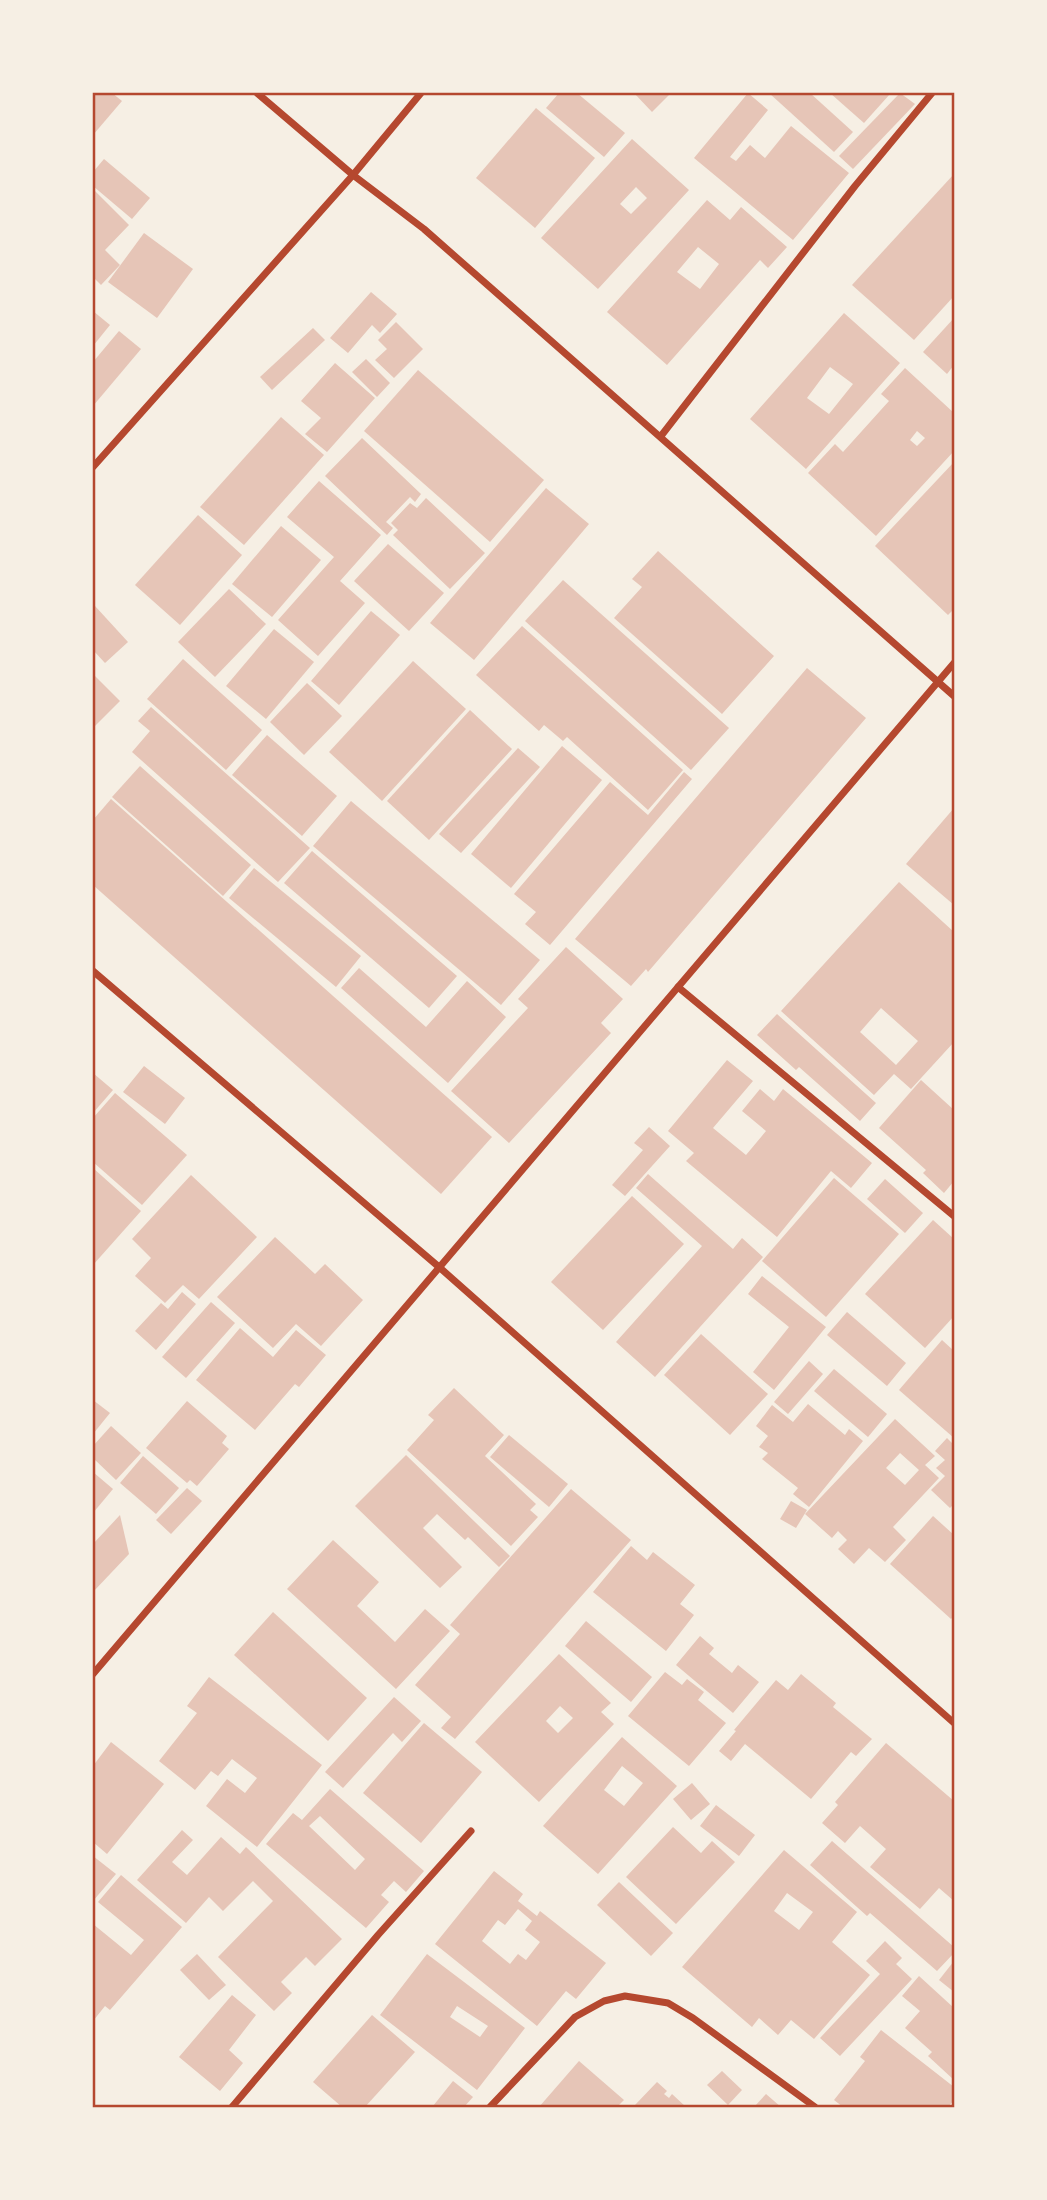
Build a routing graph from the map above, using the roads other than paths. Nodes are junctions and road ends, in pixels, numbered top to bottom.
1 (257, 93) edge
2 (421, 93) edge
3 (932, 93) edge
4 (353, 175) junction
5 (661, 436) junction
6 (93, 467) edge
7 (954, 663) edge
8 (938, 682) junction
9 (954, 695) edge
10 (93, 971) edge
11 (678, 987) junction
12 (954, 1216) edge
13 (439, 1267) junction
14 (93, 1674) edge
15 (954, 1723) edge
16 (471, 1831) dead end
17 (232, 2107) edge
18 (490, 2107) edge
19 (815, 2107) edge

1 - 4 street
2 - 4 street
3 - 5 street
4 - 5 street
4 - 6 street
5 - 8 street
7 - 8 street
8 - 9 street
8 - 11 street
10 - 13 street
11 - 12 street
11 - 13 street
13 - 14 street
13 - 15 street
16 - 17 street
18 - 19 street

